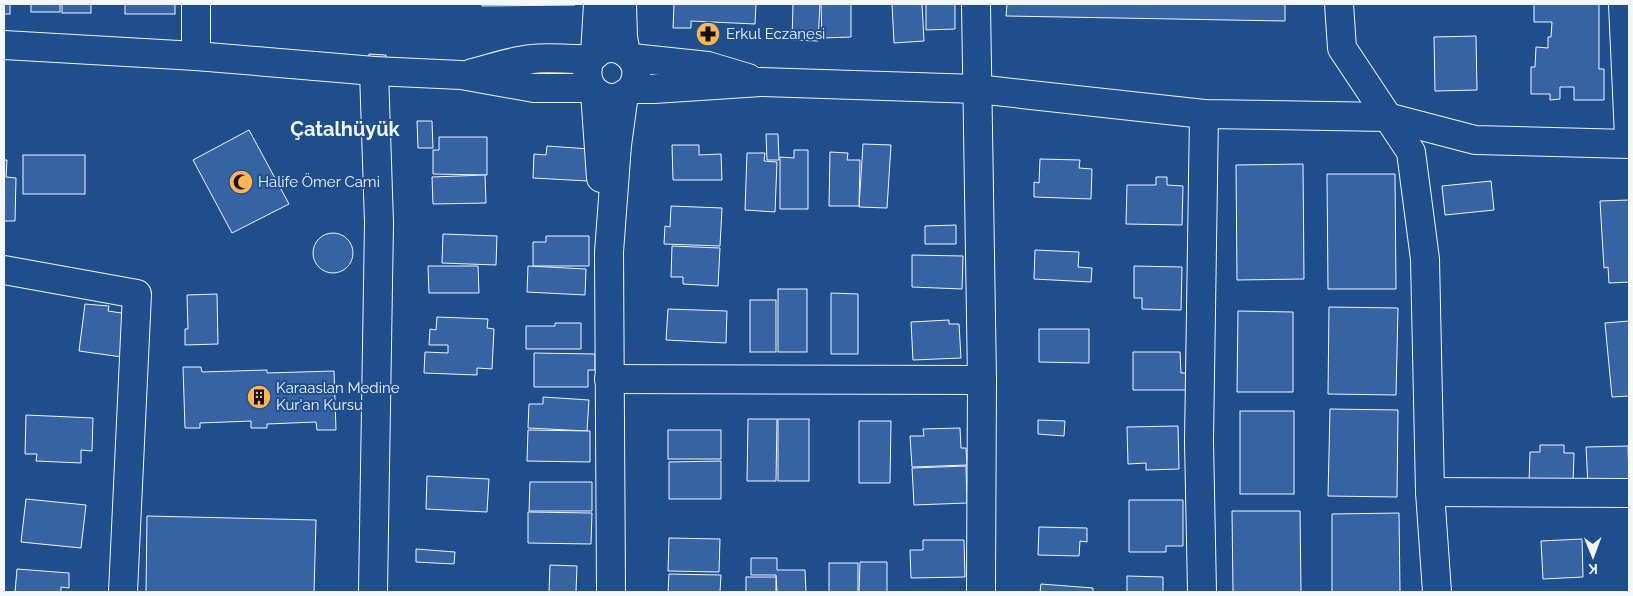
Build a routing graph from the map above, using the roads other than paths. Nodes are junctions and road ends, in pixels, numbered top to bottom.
1 (196, 4) edge
2 (598, 4) edge
3 (622, 4) edge
4 (976, 4) edge
5 (1338, 4) edge
6 (1623, 4) edge
7 (4, 45) edge
8 (629, 55) junction
9 (196, 56) junction
10 (592, 56) junction
11 (374, 72) junction
12 (461, 75) junction
13 (761, 82) junction
14 (977, 89) junction
15 (593, 90) junction
16 (627, 92) junction
17 (1204, 114) junction
18 (1387, 117) junction
19 (1629, 137) edge
20 (1629, 144) edge
21 (609, 252) junction
22 (4, 270) edge
23 (609, 379) junction
24 (982, 380) junction
25 (1430, 492) junction
26 (1629, 493) edge
27 (123, 592) edge
28 (373, 592) edge
29 (611, 592) edge
30 (981, 592) edge
31 (1202, 592) edge
32 (1436, 592) edge

1 - 9 street
2 - 10 street
3 - 8 street
4 - 14 street
5 - 18 street
6 - 19 street
7 - 9 street
8 - 10 street
8 - 13 street
8 - 16 street
9 - 11 street
10 - 12 street
10 - 15 street
11 - 12 street
11 - 28 street
12 - 15 street
13 - 14 street
13 - 16 street
14 - 17 street
14 - 24 street
15 - 16 street
15 - 21 street
16 - 21 street
17 - 18 street
17 - 31 street
18 - 20 street
18 - 25 street
21 - 23 street
22 - 27 street
23 - 24 street
23 - 29 street
24 - 30 street
25 - 26 street
25 - 32 street

